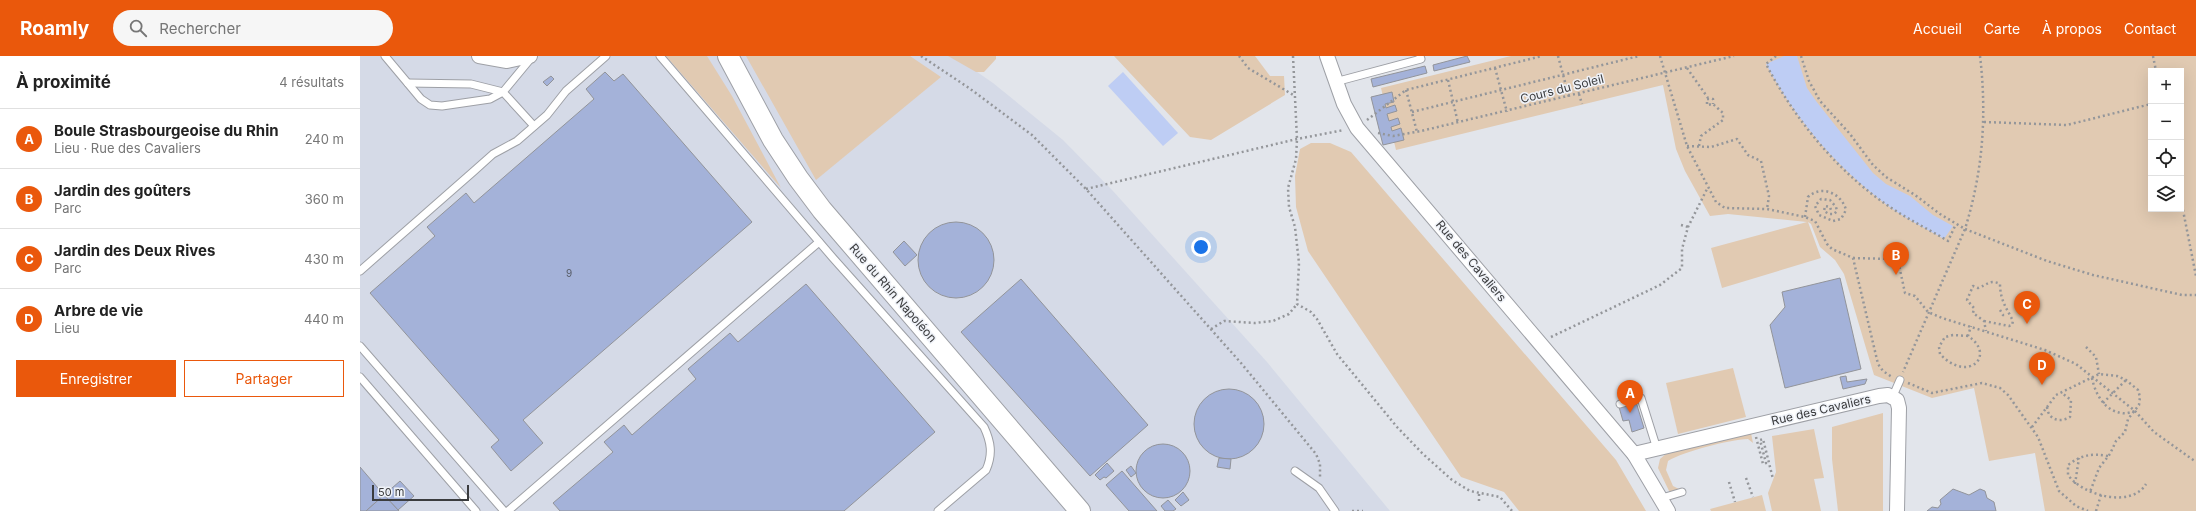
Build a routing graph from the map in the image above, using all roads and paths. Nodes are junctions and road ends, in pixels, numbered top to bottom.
1 (385, 56) edge
2 (479, 56) edge
3 (531, 56) edge
4 (606, 56) edge
5 (660, 56) edge
6 (921, 56) edge
7 (1240, 56) edge
8 (1293, 56) edge
9 (1327, 56) edge
10 (1420, 56) edge
11 (1542, 56) edge
12 (1558, 56) edge
13 (1639, 56) edge
14 (1660, 56) edge
15 (1734, 56) edge
16 (1776, 56) edge
17 (1801, 56) edge
18 (1980, 56) edge
19 (2152, 56) edge
20 (728, 57) edge
21 (1727, 57) edge
22 (1495, 68) junction
23 (1687, 68) junction
24 (2155, 68) edge
25 (1664, 73) junction
26 (1563, 75) junction
27 (1448, 80) junction
28 (1335, 82) junction
29 (408, 83) junction
30 (1406, 90) junction
31 (1501, 90) junction
32 (503, 92) junction
33 (1579, 94) junction
34 (1295, 96) junction
35 (1569, 97) junction
36 (1708, 98) junction
37 (1453, 102) junction
38 (1582, 104) dead end
39 (1713, 104) junction
40 (2148, 105) edge
41 (1412, 112) junction
42 (1507, 112) junction
43 (1984, 122) junction
44 (1458, 123) junction
45 (534, 126) junction
46 (1357, 128) junction
47 (1417, 132) junction
48 (1393, 136) dead end
49 (1297, 139) junction
50 (1687, 146) junction
51 (1699, 146) junction
52 (1086, 189) junction
53 (1708, 189) junction
54 (1768, 209) junction
55 (1831, 210) dead end
56 (2183, 212) edge
57 (1805, 217) junction
58 (1956, 224) junction
59 (1681, 225) dead end
60 (1688, 227) junction
61 (1966, 229) junction
62 (819, 242) junction
63 (1853, 258) junction
64 (360, 271) edge
65 (2196, 276) edge
66 (2196, 295) edge
67 (1297, 304) junction
68 (2000, 310) dead end
69 (1928, 312) junction
70 (2007, 315) junction
71 (1984, 321) junction
72 (1971, 326) junction
73 (1212, 329) junction
74 (1986, 331) junction
75 (1968, 336) junction
76 (1547, 340) dead end
77 (360, 346) edge
78 (2086, 347) dead end
79 (2099, 374) junction
80 (360, 377) edge
81 (2092, 378) junction
82 (1900, 380) junction
83 (2126, 380) junction
84 (2061, 392) junction
85 (2112, 393) junction
86 (1892, 396) junction
87 (2103, 403) junction
88 (1620, 404) dead end
89 (2047, 407) junction
90 (2135, 411) junction
91 (1761, 423) junction
92 (2032, 427) junction
93 (1657, 449) junction
94 (1634, 454) junction
95 (2109, 456) junction
96 (2079, 458) junction
97 (2196, 462) edge
98 (1295, 471) dead end
99 (1746, 478) dead end
100 (1773, 478) dead end
101 (1729, 482) dead end
102 (2075, 484) junction
103 (2146, 484) dead end
104 (1319, 488) junction
105 (1682, 492) dead end
106 (2090, 492) junction
107 (1479, 494) junction
108 (2101, 495) junction
109 (1752, 497) dead end
110 (1662, 498) junction
111 (1479, 502) dead end
112 (1735, 502) dead end
113 (476, 511) edge
114 (504, 511) edge
115 (508, 511) edge
116 (938, 511) edge
117 (1080, 511) edge
118 (1335, 511) edge
119 (1352, 511) edge
120 (1363, 511) edge
121 (1512, 511) edge
122 (1668, 511) edge
123 (1897, 511) edge
124 (2088, 511) edge
125 (2096, 511) edge

1 - 29 lane
2 - 3 street
3 - 32 lane
4 - 45 lane
5 - 62 lane
6 - 52 path
7 - 34 path
8 - 34 path
9 - 28 street, Rue des Cavaliers
10 - 28 lane
11 - 22 path
12 - 26 path
13 - 26 path
14 - 25 path
15 - 21 path, Cours du Soleil
16 - 58 path
17 - 58 path
18 - 43 path
19 - 24 path
20 - 117 main road, Rue du Rhin Napoléon
21 - 23 path, Cours du Soleil
22 - 27 path
22 - 31 path
23 - 25 path, Cours du Soleil
23 - 36 path
25 - 33 path, Cours du Soleil
25 - 50 path
26 - 31 path
26 - 35 path
27 - 30 path
27 - 37 path
28 - 46 street, Rue des Cavaliers
29 - 32 lane
29 - 32 lane
30 - 41 path
30 - 46 path
31 - 37 path
31 - 42 path
32 - 45 lane
33 - 35 path, Cours du Soleil
33 - 38 path
34 - 49 path
35 - 42 path, Cours du Soleil
36 - 39 path
36 - 39 path
37 - 41 path
37 - 44 path
39 - 51 path
40 - 43 path
41 - 47 path
42 - 44 path, Cours du Soleil
43 - 61 path
44 - 47 path, Cours du Soleil
45 - 64 lane
46 - 49 path
46 - 94 street, Rue des Cavaliers
47 - 48 path, Cours du Soleil
49 - 52 path
49 - 67 path
50 - 51 path
50 - 53 path
51 - 54 path
52 - 73 path
53 - 54 path
53 - 60 path
54 - 57 path
55 - 57 path
56 - 65 path
57 - 63 path
58 - 61 path
59 - 60 path
60 - 76 path
61 - 66 path
61 - 69 path
62 - 115 lane
62 - 116 lane
63 - 69 path
63 - 82 path
67 - 73 path
67 - 107 path
68 - 70 path
69 - 72 path
69 - 82 path
70 - 71 path
70 - 71 path
71 - 74 path
72 - 74 path
72 - 75 path
73 - 104 path
74 - 81 path
75 - 75 path
77 - 114 lane
78 - 79 path
79 - 81 path
79 - 83 path
80 - 113 lane
81 - 84 path
81 - 85 path
81 - 87 path
82 - 86 lane
82 - 92 path
83 - 85 path
83 - 90 path
84 - 89 path
84 - 89 path
85 - 87 path
85 - 90 path
86 - 91 street, Rue des Cavaliers
86 - 123 street
87 - 90 path
88 - 93 lane
89 - 92 path
90 - 95 path
90 - 97 path
91 - 93 street, Rue des Cavaliers
91 - 100 path
92 - 124 path
93 - 94 street, Rue des Cavaliers
94 - 110 street, Rue des Cavaliers
95 - 96 path
95 - 106 path
96 - 102 path
96 - 102 path
98 - 104 lane
99 - 109 path
101 - 112 path
102 - 106 path
103 - 108 path
104 - 118 lane
105 - 110 lane
106 - 108 path
107 - 111 path
107 - 121 path
108 - 125 path
110 - 122 street, Rue des Cavaliers
119 - 120 path

